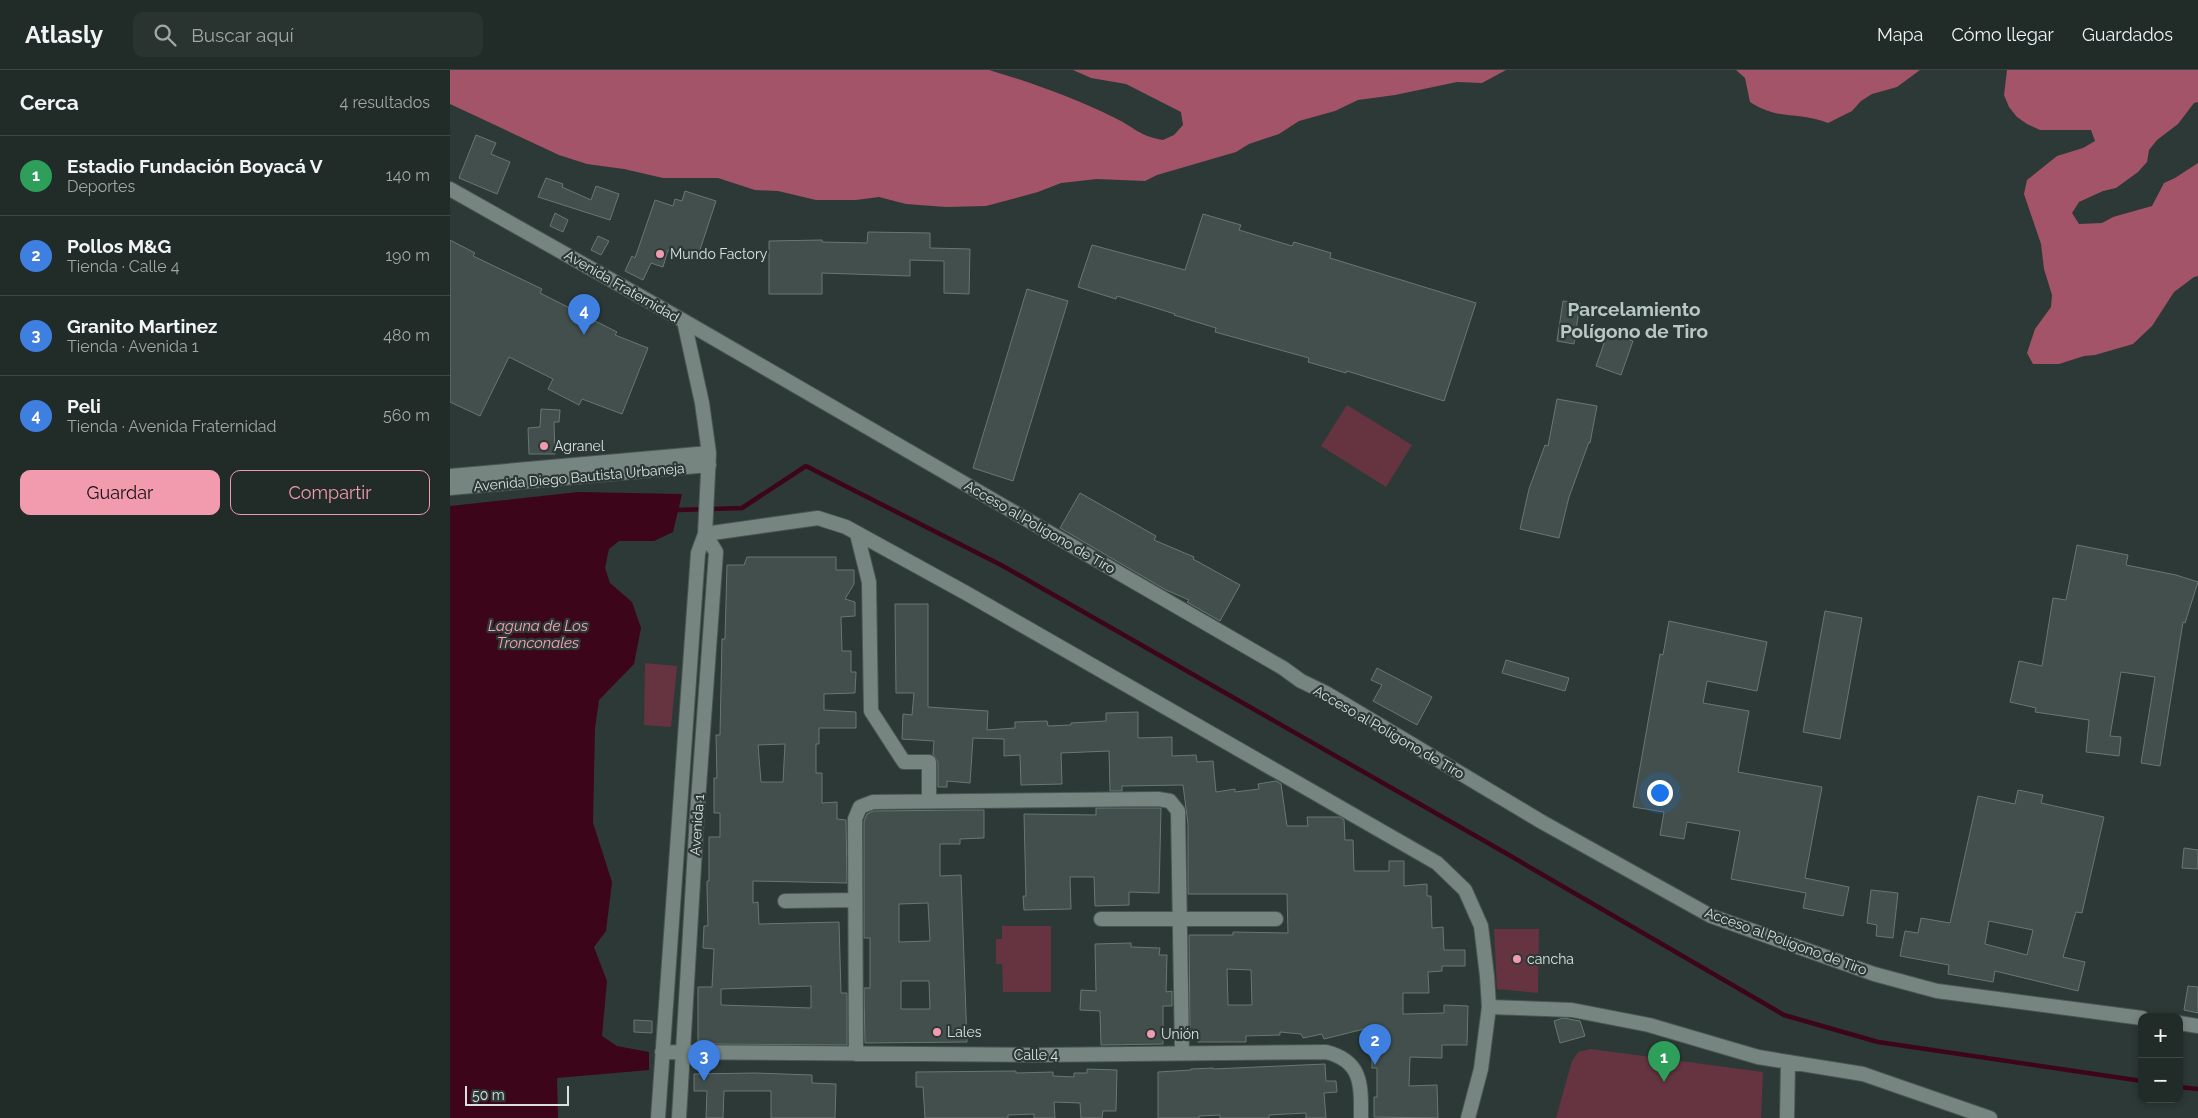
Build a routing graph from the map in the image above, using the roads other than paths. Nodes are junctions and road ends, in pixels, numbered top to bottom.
1 (450, 189) edge
2 (684, 321) junction
3 (708, 468) junction
4 (450, 476) edge
5 (450, 488) edge
6 (705, 531) junction
7 (857, 534) junction
8 (929, 800) junction
9 (855, 900) junction
10 (785, 901) dead end
11 (1276, 919) dead end
12 (1101, 920) dead end
13 (1180, 920) junction
14 (1489, 1008) junction
15 (2138, 1017) edge
16 (2183, 1024) edge
17 (2198, 1026) edge
18 (662, 1052) junction
19 (684, 1053) junction
20 (1182, 1053) junction
21 (856, 1054) junction
22 (1788, 1062) junction
23 (658, 1118) edge
24 (679, 1118) edge
25 (1361, 1118) edge
26 (1468, 1118) edge
27 (1787, 1118) edge
28 (1990, 1118) edge

1 - 2 street, Avenida Fraternidad
2 - 3 street, Avenida Fraternidad
2 - 15 street, Acceso al Polígono de Tiro
3 - 4 street, Avenida Diego Bautista Urbaneja
3 - 5 street, Avenida Diego Bautista Urbaneja
3 - 6 street, Avenida Fraternidad
6 - 7 street
6 - 18 street, Avenida 1
6 - 19 street, Avenida 1
7 - 8 street
7 - 14 street
8 - 9 street
8 - 13 street
9 - 10 street
9 - 21 street
11 - 13 street
12 - 13 street
13 - 20 street
14 - 22 street
14 - 26 street
16 - 17 street
18 - 19 street, Calle 4
18 - 23 street, Avenida 1
19 - 21 street, Calle 4
19 - 24 street, Avenida 1
20 - 21 street, Calle 4
20 - 25 street, Calle 4
22 - 27 street
22 - 28 street

